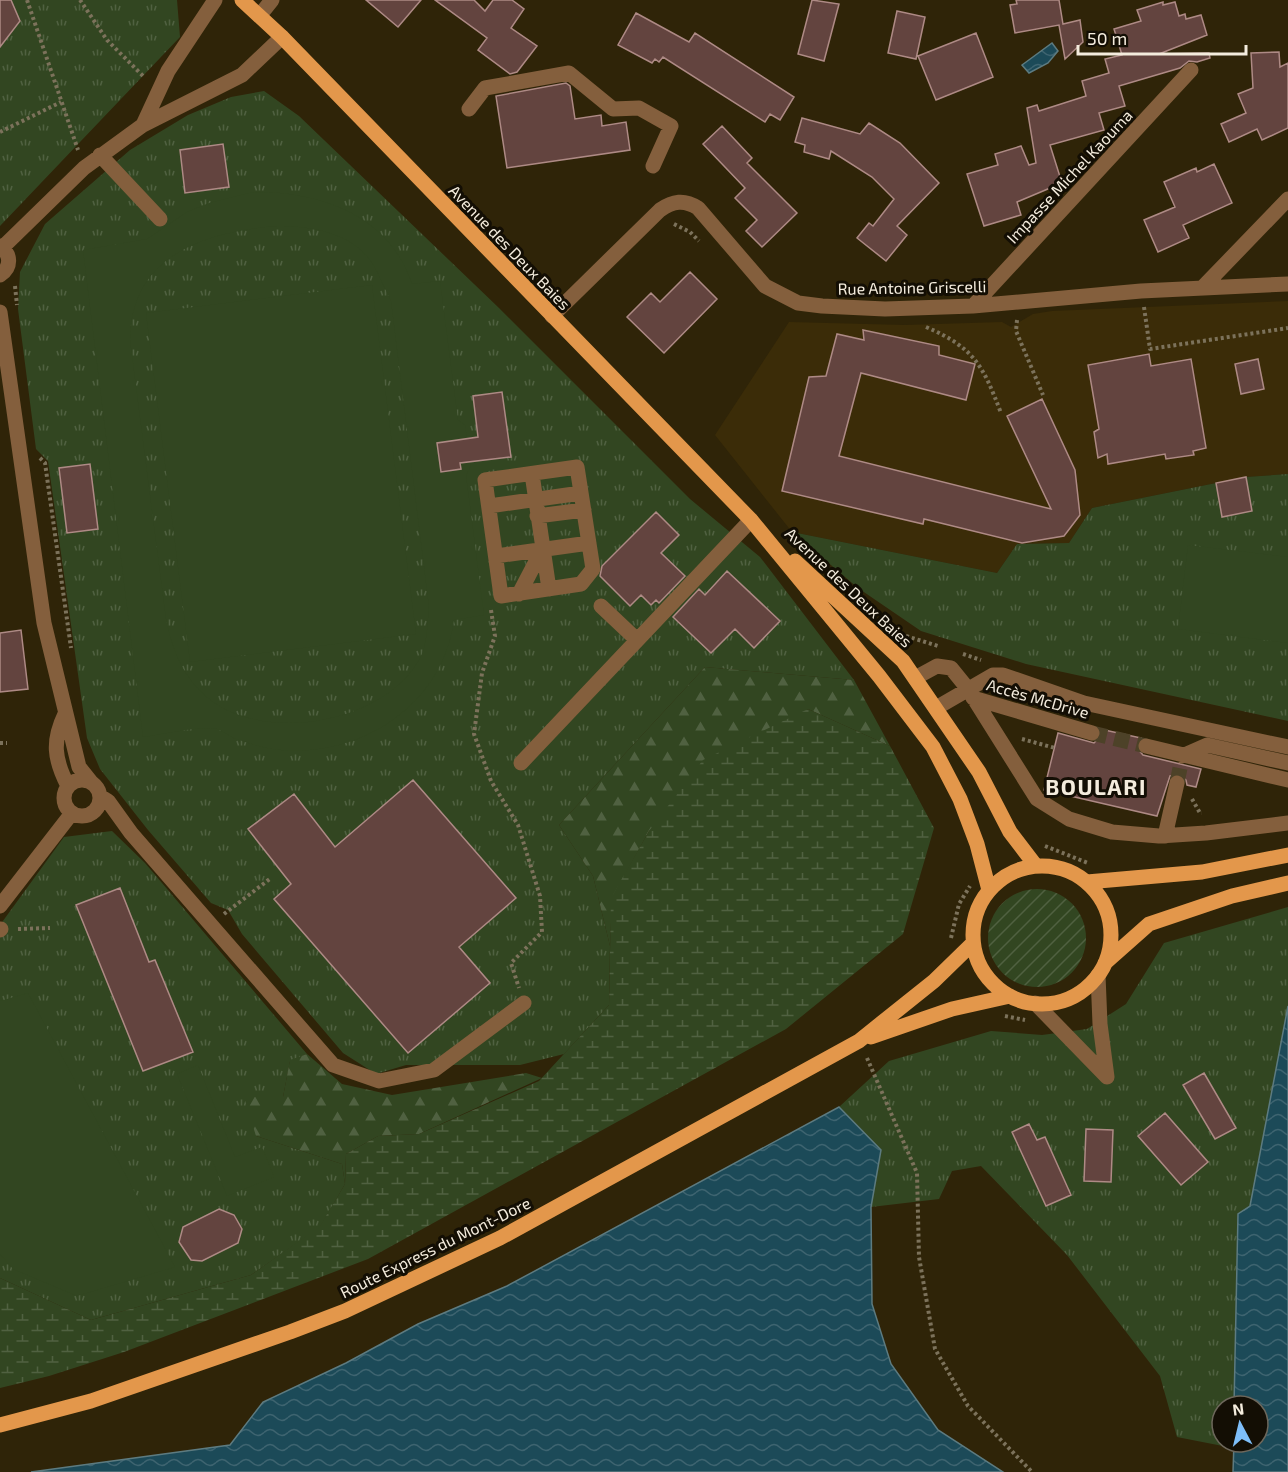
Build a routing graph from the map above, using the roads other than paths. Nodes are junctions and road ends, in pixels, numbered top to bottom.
1 (215, 0) edge
2 (242, 0) edge
3 (272, 0) edge
4 (260, 15) junction
5 (282, 37) junction
6 (1191, 70) dead end
7 (469, 109) dead end
8 (143, 125) junction
9 (100, 155) junction
10 (653, 166) dead end
11 (1288, 199) edge
12 (160, 219) dead end
13 (1, 247) edge
14 (0, 275) edge
15 (1288, 284) edge
16 (1204, 286) junction
17 (974, 306) junction
18 (0, 312) edge
19 (552, 316) junction
20 (532, 474) junction
21 (581, 493) junction
22 (536, 500) junction
23 (489, 506) junction
24 (584, 510) junction
25 (537, 516) junction
26 (751, 520) junction
27 (589, 543) junction
28 (542, 550) junction
29 (496, 556) junction
30 (549, 589) junction
31 (519, 594) junction
32 (602, 606) dead end
33 (637, 640) junction
34 (915, 678) junction
35 (970, 694) junction
36 (936, 708) junction
37 (65, 714) junction
38 (1092, 733) tunnel mouth
39 (1146, 746) tunnel mouth
40 (1288, 747) edge
41 (1182, 757) junction
42 (521, 763) dead end
43 (1288, 763) edge
44 (1288, 780) edge
45 (91, 782) junction
46 (1178, 783) tunnel mouth
47 (68, 786) junction
48 (100, 796) junction
49 (94, 812) junction
50 (72, 813) junction
51 (1288, 823) edge
52 (131, 833) junction
53 (1165, 836) junction
54 (1288, 855) edge
55 (1036, 866) junction
56 (1087, 882) junction
57 (1288, 883) edge
58 (989, 890) junction
59 (0, 906) edge
60 (973, 943) junction
61 (1102, 969) junction
62 (1010, 996) junction
63 (524, 1003) road end
64 (1035, 1003) junction
65 (862, 1048) junction
66 (0, 1425) edge

1 - 8 street
2 - 4 main road, Avenue des Deux Baies
3 - 4 street
4 - 5 main road, Avenue des Deux Baies
5 - 8 street
5 - 19 main road, Avenue des Deux Baies
6 - 17 street, Impasse Michel Kaouma
7 - 10 street
8 - 9 street
9 - 12 street
9 - 13 street
11 - 16 street
13 - 14 street
15 - 16 street, Rue Antoine Griscelli
16 - 17 street, Rue Antoine Griscelli
17 - 19 street, Rue Antoine Griscelli
18 - 37 street
19 - 26 main road, Avenue des Deux Baies
20 - 21 street
20 - 22 street
20 - 23 street
21 - 22 street
21 - 24 street
22 - 23 street
22 - 25 street
23 - 29 street
24 - 25 street
24 - 27 street
25 - 28 street
26 - 33 street
26 - 34 main road, Avenue des Deux Baies
26 - 58 main road, Avenue des Deux Baies
27 - 28 street
27 - 30 street
28 - 29 street
28 - 30 street
28 - 31 street
29 - 31 street
30 - 31 street
32 - 33 street
33 - 42 street
34 - 35 street
34 - 36 main road, Avenue des Deux Baies
35 - 36 street
35 - 38 street, Accès McDrive
35 - 40 street
35 - 53 street
36 - 55 main road, Avenue des Deux Baies
37 - 45 street
37 - 47 street
39 - 41 street
41 - 43 street
41 - 44 street
45 - 47 street
45 - 48 street
46 - 53 street
47 - 50 street
48 - 49 street
48 - 52 street
49 - 50 street
49 - 52 street
50 - 59 street
51 - 53 street
52 - 63 street
54 - 56 main road
55 - 56 main road
55 - 58 main road
56 - 61 main road
57 - 61 main road
58 - 60 main road
60 - 62 main road
60 - 65 main road, Route Express du Mont-Dore
61 - 64 main road
61 - 64 street
62 - 64 main road
62 - 65 main road, Route Express du Mont-Dore
65 - 66 main road, Route Express du Mont-Dore

